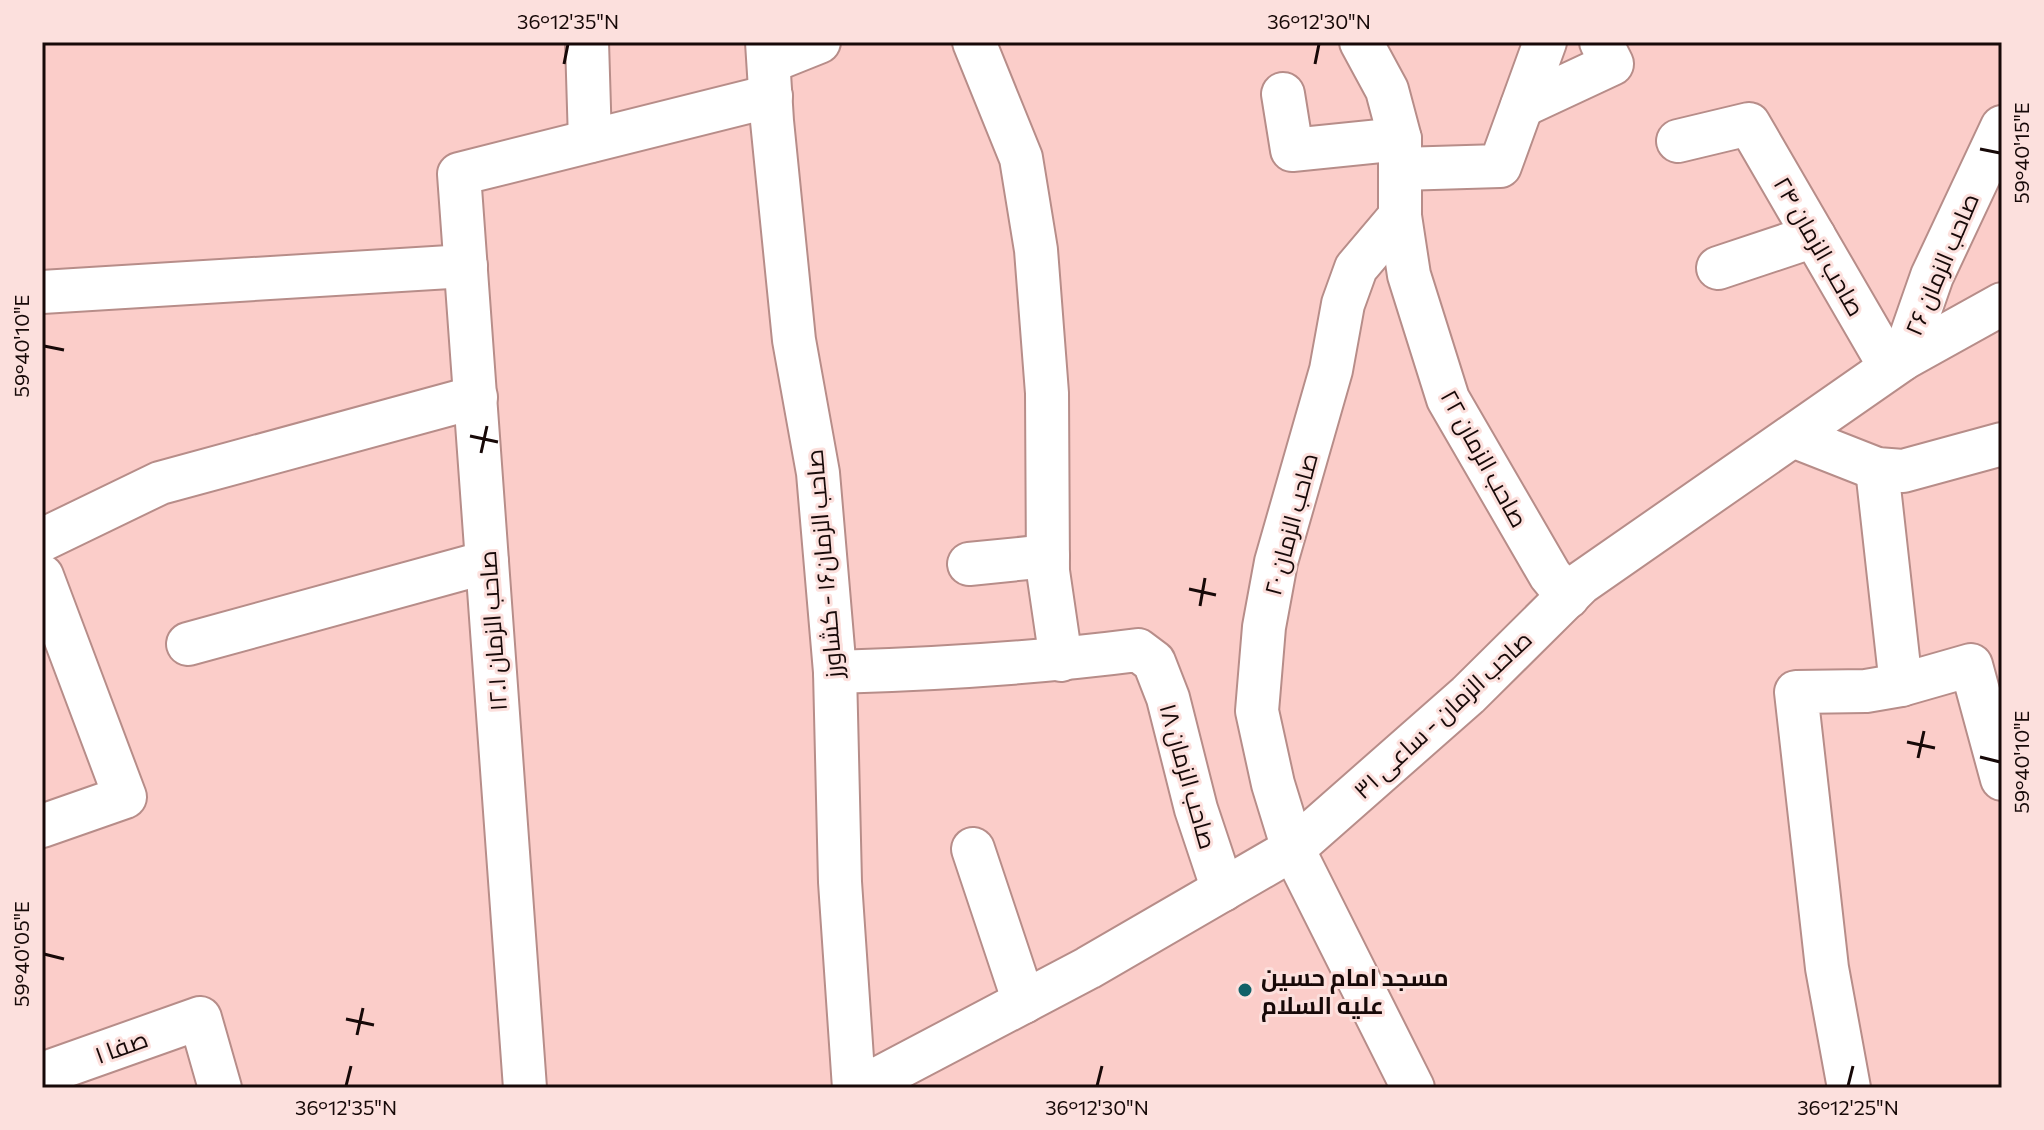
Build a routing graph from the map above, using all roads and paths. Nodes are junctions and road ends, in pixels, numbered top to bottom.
1 (587, 42) edge
2 (819, 42) edge
3 (974, 42) edge
4 (1361, 42) edge
5 (1545, 42) edge
6 (1601, 42) edge
7 (769, 67) edge
8 (1283, 94) dead end
9 (1522, 106) junction
10 (2002, 127) edge
11 (590, 141) junction
12 (1678, 141) dead end
13 (1400, 154) junction
14 (1400, 216) junction
15 (1814, 236) junction
16 (466, 266) junction
17 (1718, 268) dead end
18 (42, 292) edge
19 (2002, 304) edge
20 (1896, 363) junction
21 (476, 397) junction
22 (1793, 436) junction
23 (2002, 444) edge
24 (1877, 469) junction
25 (42, 540) edge
26 (1048, 556) junction
27 (487, 562) junction
28 (969, 564) dead end
29 (42, 576) edge
30 (1568, 597) junction
31 (188, 644) dead end
32 (1061, 660) junction
33 (835, 672) junction
34 (1901, 685) junction
35 (2002, 779) edge
36 (42, 826) edge
37 (973, 849) dead end
38 (1293, 849) junction
39 (1223, 890) junction
40 (1024, 1002) junction
41 (42, 1074) edge
42 (220, 1088) edge
43 (525, 1088) edge
44 (854, 1088) edge
45 (860, 1088) edge
46 (1413, 1088) edge
47 (1849, 1088) edge

1 - 11 street
2 - 7 street
3 - 26 street
4 - 13 street, صاحب الزمان ۲۲
5 - 9 street
6 - 9 street
7 - 11 street
7 - 33 street, صاحب الزمان۱۶ - کشاورز
8 - 13 street
9 - 13 street
10 - 20 street, صاحب الزمان ۲۶
11 - 16 street, صاحب الزمان ۱۲.۱
12 - 15 street, صاحب الزمان ۲۴
13 - 14 street, صاحب الزمان ۲۲
14 - 30 street, صاحب الزمان ۲۲
14 - 38 street, صاحب الزمان ۲۰
15 - 17 street
15 - 20 street, صاحب الزمان ۲۴
16 - 18 street
16 - 21 street, صاحب الزمان ۱۲.۱
19 - 20 street, صاحب الزمان - ساعی ۳۱
20 - 22 street, صاحب الزمان - ساعی ۳۱
21 - 25 street
21 - 27 street, صاحب الزمان ۱۲.۱
22 - 24 street
22 - 30 street, صاحب الزمان - ساعی ۳۱
23 - 24 street
24 - 34 street
26 - 28 street
26 - 32 street
27 - 31 street
27 - 43 street, صاحب الزمان ۱۲.۱
29 - 36 street
30 - 38 street, صاحب الزمان - ساعی ۳۱
32 - 33 street
32 - 39 street, صاحب الزمان ۱۸
33 - 44 street, صاحب الزمان۱۶ - کشاورز
34 - 35 street
34 - 47 street
37 - 40 street
38 - 39 street, صاحب الزمان - ساعی ۳۱
38 - 46 street, صاحب الزمان ۲۰
39 - 40 street, صاحب الزمان - ساعی ۳۱
40 - 45 street, صاحب الزمان - ساعی ۳۱
41 - 42 street, صفا ۱

